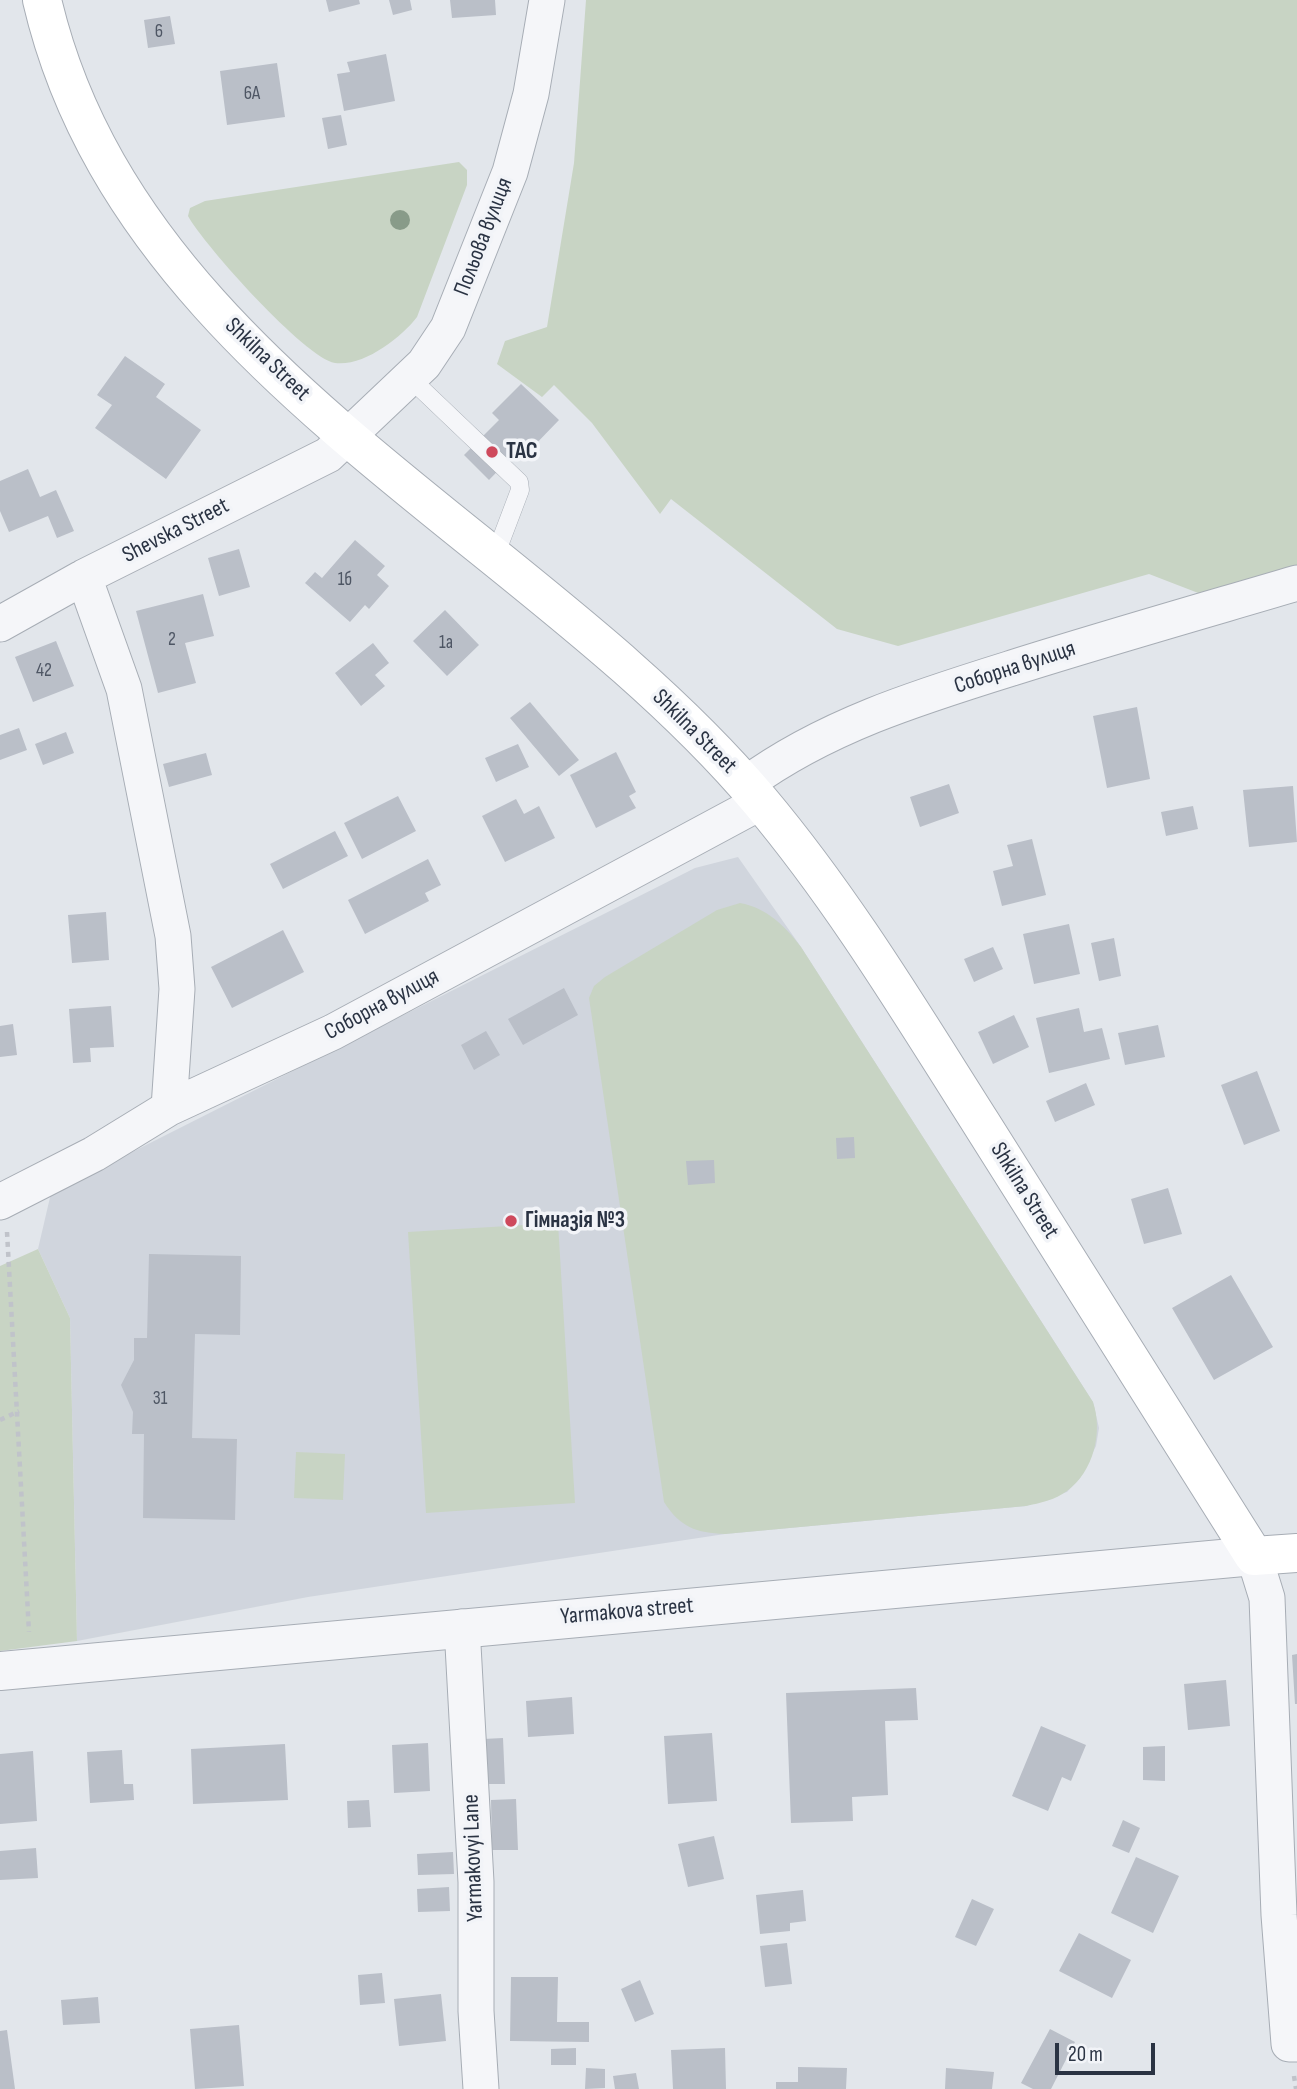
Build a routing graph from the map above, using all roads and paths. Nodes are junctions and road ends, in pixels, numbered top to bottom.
1 (43, 0) edge
2 (547, 0) edge
3 (411, 379) junction
4 (350, 436) junction
5 (495, 556) junction
6 (84, 577) junction
7 (1297, 583) edge
8 (0, 624) edge
9 (753, 793) junction
10 (169, 1108) junction
11 (2, 1201) edge
12 (19, 1411) junction
13 (0, 1420) edge
14 (1297, 1553) edge
15 (1254, 1556) junction
16 (461, 1627) junction
17 (15, 1669) edge
18 (1293, 2044) edge
19 (481, 2089) edge

1 - 4 main road, Shkilna Street
2 - 3 street, Польова вулиця
3 - 4 street, Польова вулиця
3 - 5 lane
4 - 5 main road, Shkilna Street
4 - 6 street, Shevska Street
5 - 9 main road, Shkilna Street
6 - 8 street, Shevska Street
6 - 10 street
7 - 9 street, Соборна вулиця
9 - 10 street, Соборна вулиця
9 - 15 main road, Shkilna Street
10 - 11 street, Соборна вулиця
11 - 12 path
12 - 13 path
12 - 17 path
14 - 15 main road
15 - 16 street, Yarmakova street
15 - 18 street
16 - 17 street, Yarmakova street
16 - 19 street, Yarmakovyi Lane

